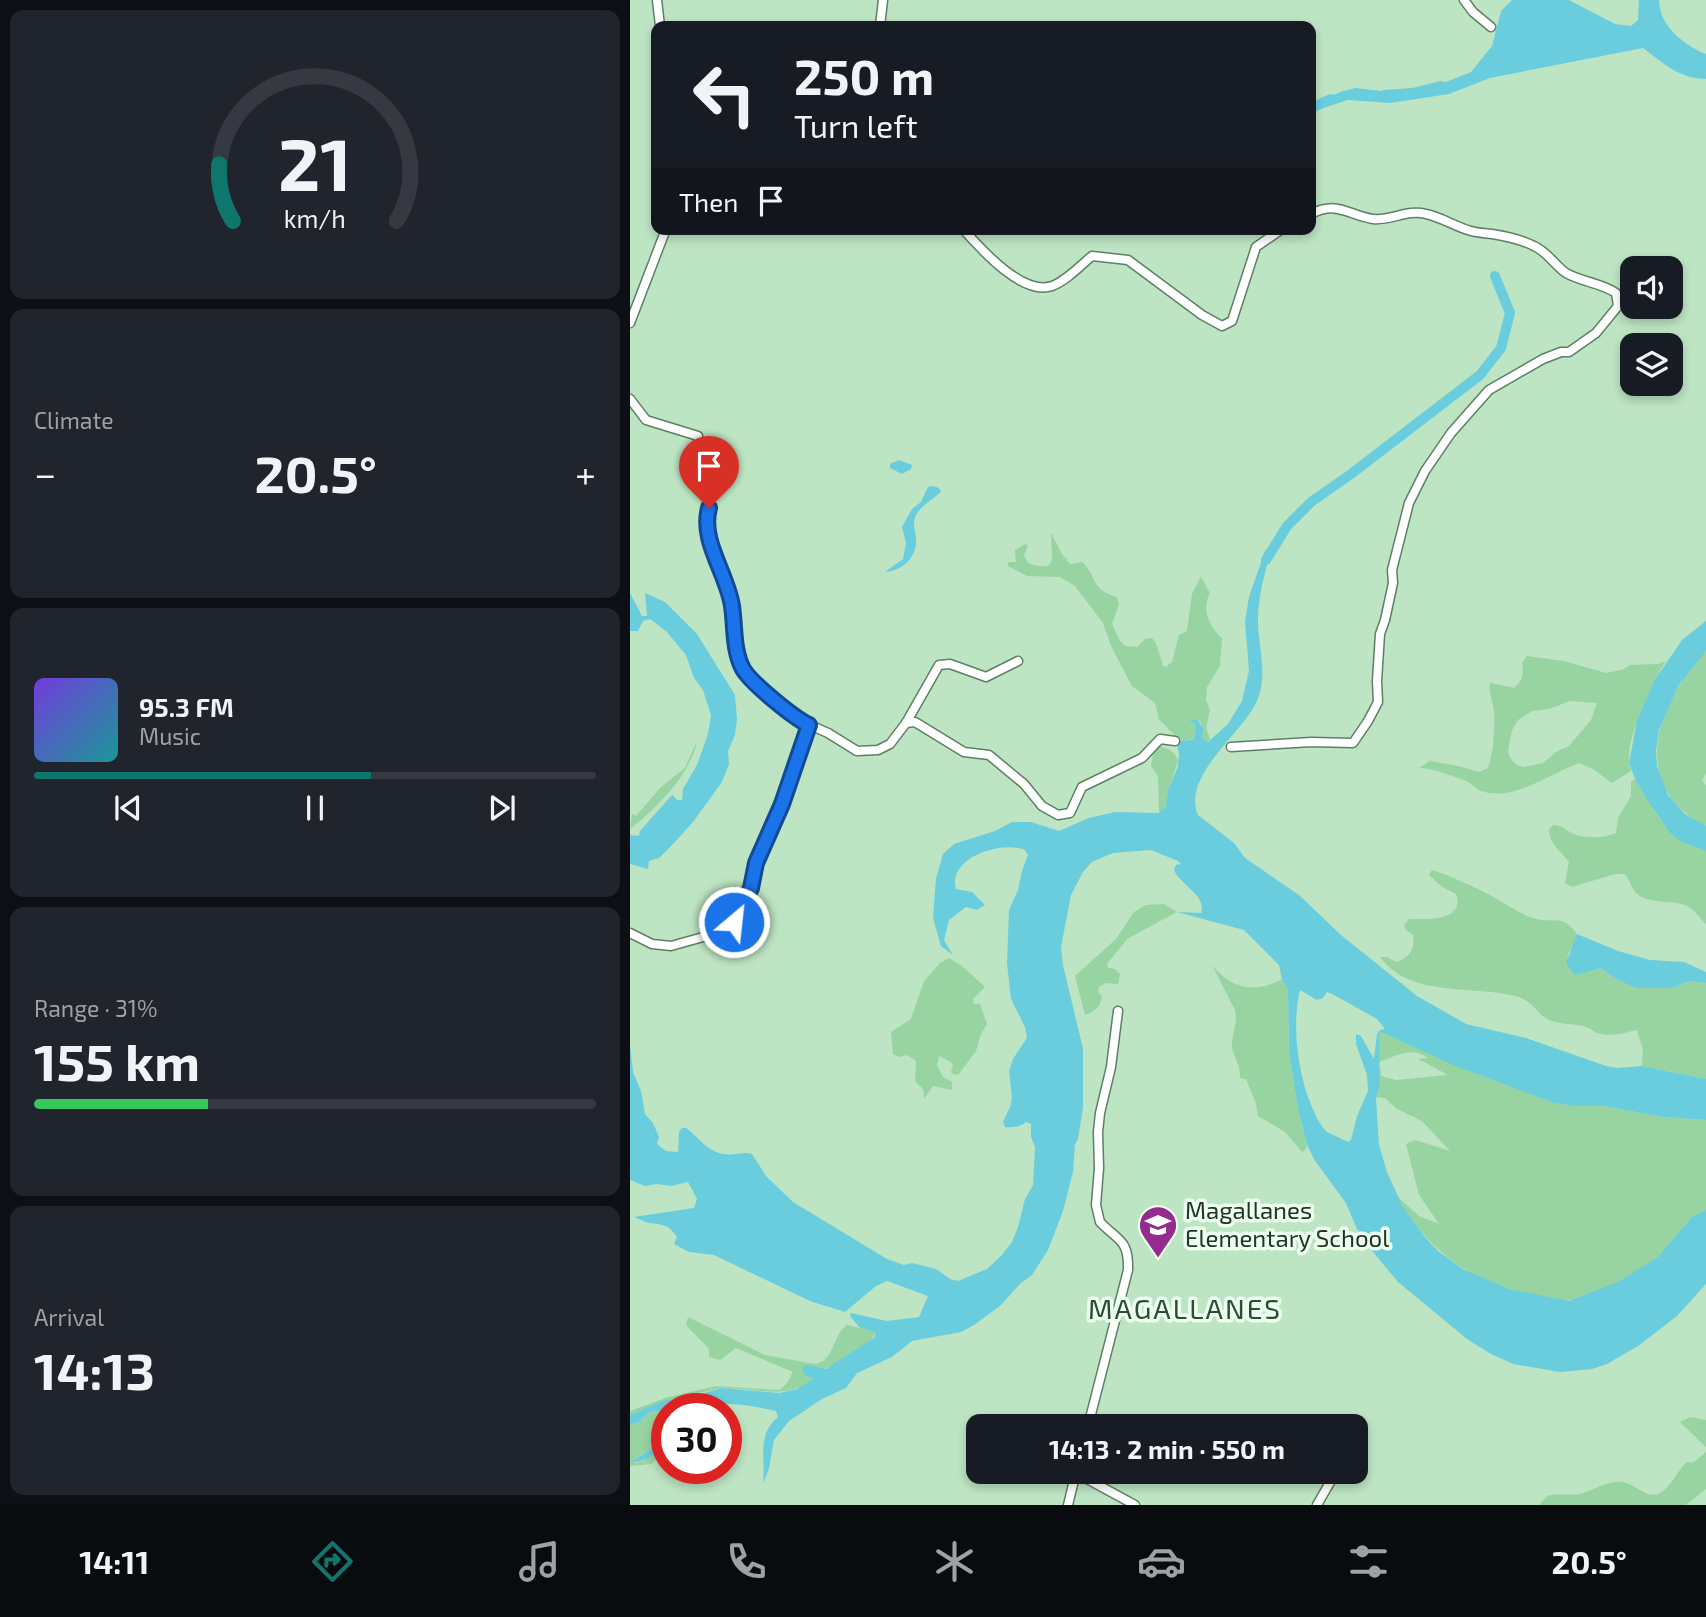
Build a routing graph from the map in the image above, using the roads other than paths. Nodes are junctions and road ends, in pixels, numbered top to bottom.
1 (657, 0) edge
2 (883, 0) edge
3 (1464, 0) edge
4 (659, 21) edge
5 (881, 21) edge
6 (1491, 27) dead end
7 (1316, 211) edge
8 (664, 235) edge
9 (969, 235) edge
10 (1273, 235) edge
11 (630, 323) edge
12 (630, 399) edge
13 (1018, 662) dead end
14 (906, 723) junction
15 (809, 725) junction
16 (1175, 741) dead end
17 (1231, 747) dead end
18 (630, 933) edge
19 (1118, 1011) dead end
20 (1091, 1414) edge
21 (1073, 1484) edge
22 (1096, 1484) edge
23 (1329, 1484) edge
24 (1068, 1505) edge
25 (1135, 1505) edge
26 (1317, 1505) edge

1 - 4 street
2 - 5 street
3 - 6 street
7 - 17 street
8 - 11 street
9 - 10 street
12 - 15 street
13 - 14 street
14 - 15 street
14 - 16 street
15 - 18 street
19 - 20 street
21 - 24 street
22 - 25 street
23 - 26 street

